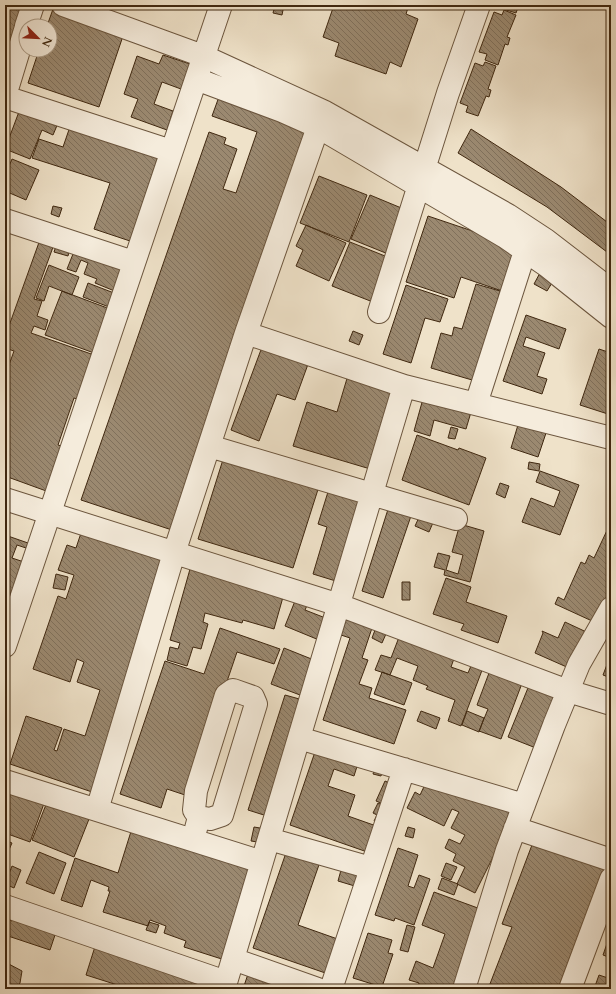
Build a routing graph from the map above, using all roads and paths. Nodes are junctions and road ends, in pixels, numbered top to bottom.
1 (33, 5) edge
2 (64, 5) edge
3 (221, 5) edge
4 (479, 5) edge
5 (29, 18) edge
6 (18, 53) edge
7 (203, 56) junction
8 (196, 79) junction
9 (5, 96) edge
10 (322, 119) junction
11 (171, 151) junction
12 (421, 177) junction
13 (5, 220) edge
14 (525, 251) junction
15 (133, 262) junction
16 (611, 290) edge
17 (379, 312) dead end
18 (611, 317) edge
19 (246, 333) junction
20 (404, 386) junction
21 (476, 404) junction
22 (611, 438) edge
23 (209, 446) junction
24 (372, 493) junction
25 (5, 499) edge
26 (50, 513) junction
27 (456, 519) dead end
28 (174, 553) junction
29 (339, 605) junction
30 (611, 608) edge
31 (5, 646) edge
32 (568, 691) junction
33 (611, 704) edge
34 (299, 738) junction
35 (209, 749) junction
36 (240, 759) junction
37 (404, 769) junction
38 (5, 781) edge
39 (524, 805) junction
40 (97, 810) junction
41 (199, 817) junction
42 (515, 828) junction
43 (269, 839) junction
44 (193, 840) junction
45 (611, 860) edge
46 (262, 862) junction
47 (371, 868) junction
48 (611, 879) edge
49 (5, 906) edge
50 (233, 959) junction
51 (225, 986) edge
52 (318, 989) edge
53 (331, 989) edge
54 (464, 989) edge
55 (570, 989) edge

1 - 5 street
2 - 7 street
3 - 7 street
4 - 12 street
6 - 9 street
7 - 8 street
7 - 10 street
8 - 10 street
8 - 11 street
9 - 11 street
10 - 12 street
10 - 19 street
11 - 15 street
12 - 14 street
12 - 16 street
12 - 17 street
13 - 15 street
14 - 18 street
14 - 21 street
15 - 26 street
19 - 20 street
19 - 23 street
20 - 21 street
20 - 24 street
21 - 22 street
23 - 24 street
23 - 28 street
24 - 27 street
24 - 29 street
25 - 26 street
26 - 28 street
26 - 31 street
28 - 29 street
28 - 40 street
29 - 32 street
29 - 34 street
30 - 32 street
32 - 33 street
32 - 39 street
34 - 37 street
34 - 43 street
35 - 36 street
35 - 36 street
35 - 41 street
36 - 41 street
37 - 39 street
37 - 47 street
38 - 40 street
39 - 42 street
40 - 44 street
41 - 44 street
42 - 45 street
42 - 54 street
43 - 46 street
43 - 47 street
44 - 46 street
46 - 50 street
47 - 53 street
48 - 55 street
49 - 51 street
50 - 51 street
50 - 52 street

